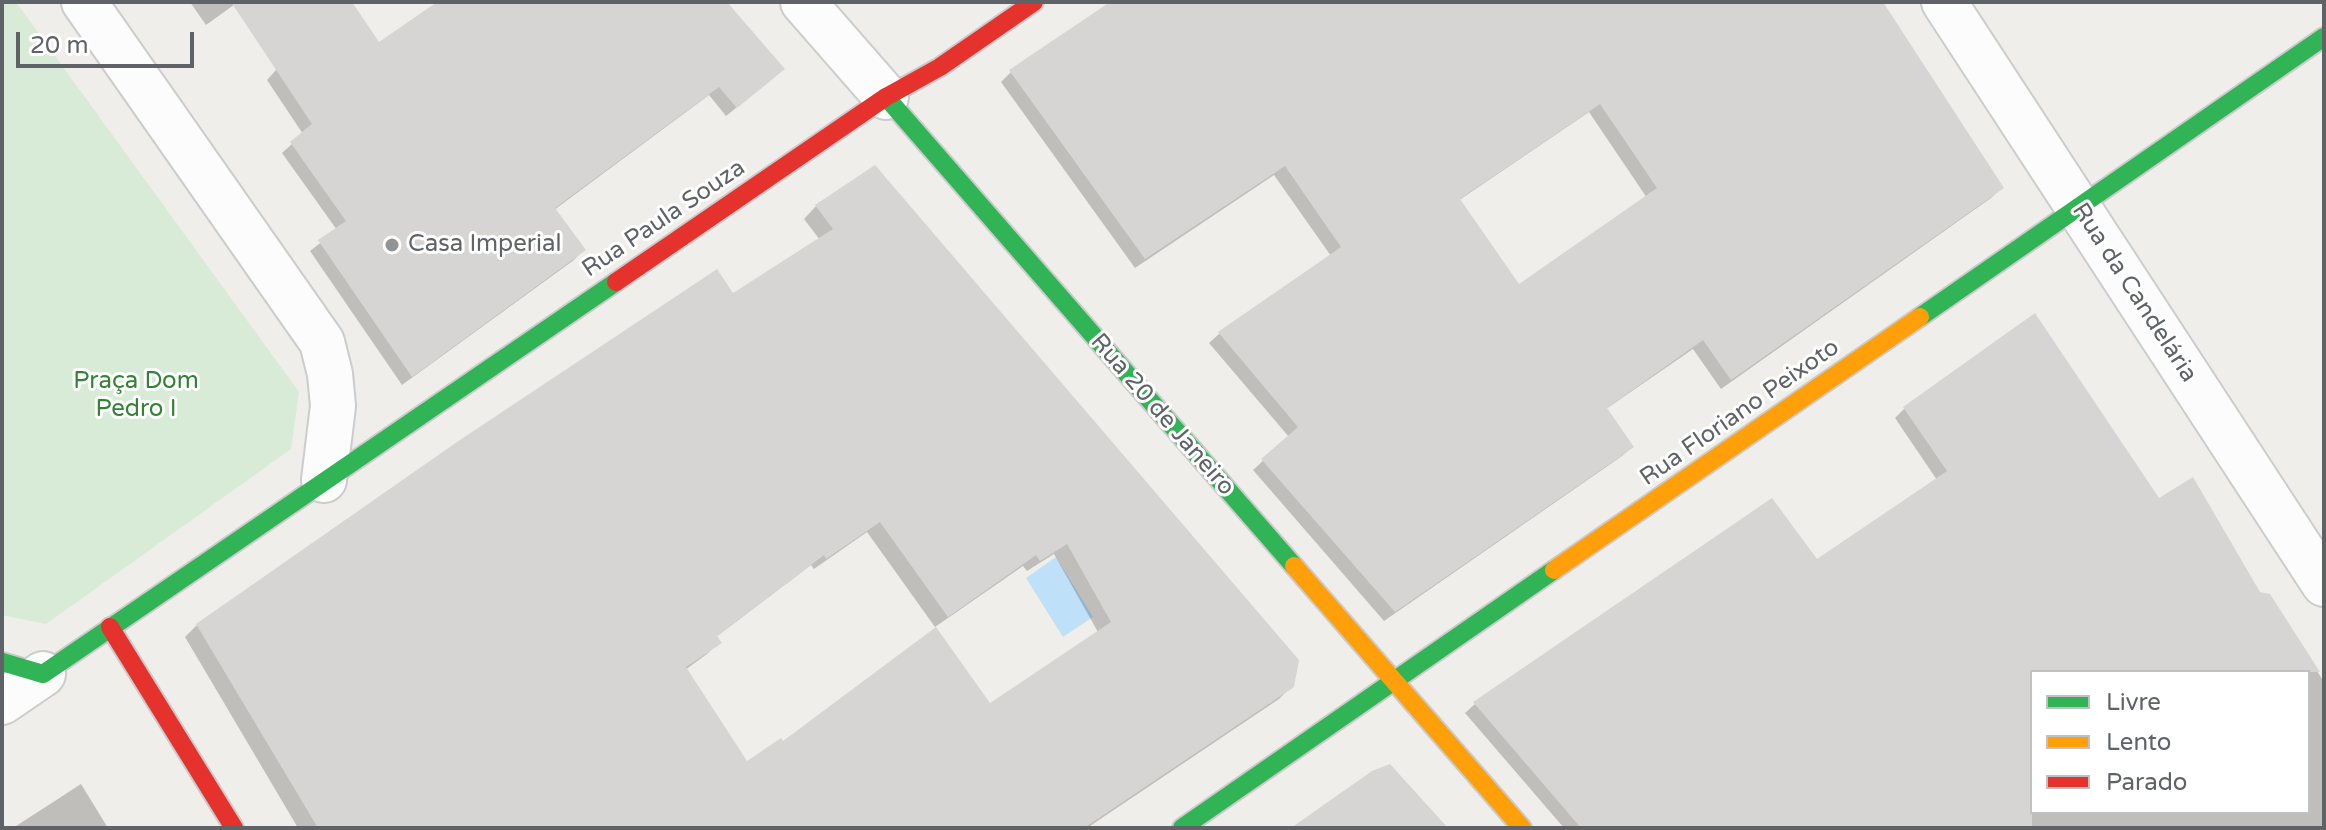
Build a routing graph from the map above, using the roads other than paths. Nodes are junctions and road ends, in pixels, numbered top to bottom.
1 (84, 2) edge
2 (803, 2) edge
3 (1034, 2) edge
4 (1944, 2) edge
5 (2324, 37) edge
6 (886, 97) junction
7 (2078, 207) junction
8 (324, 480) junction
9 (2324, 584) edge
10 (110, 627) junction
11 (2, 662) edge
12 (43, 674) junction
13 (1394, 682) junction
14 (2, 702) edge
15 (234, 828) edge
16 (1182, 828) edge
17 (1522, 828) edge

1 - 8 street
2 - 6 street, Rua 20 de Janeiro
3 - 6 main road, Rua Paula Souza
4 - 7 street, Rua da Candelária
5 - 7 main road, Rua Floriano Peixoto
6 - 8 main road, Rua Paula Souza
6 - 13 main road, Rua 20 de Janeiro
7 - 9 street, Rua da Candelária
7 - 13 main road, Rua Floriano Peixoto
8 - 10 main road
10 - 12 main road
10 - 15 main road
11 - 12 main road
12 - 14 street
13 - 16 main road, Rua Floriano Peixoto
13 - 17 main road, Rua 20 de Janeiro

